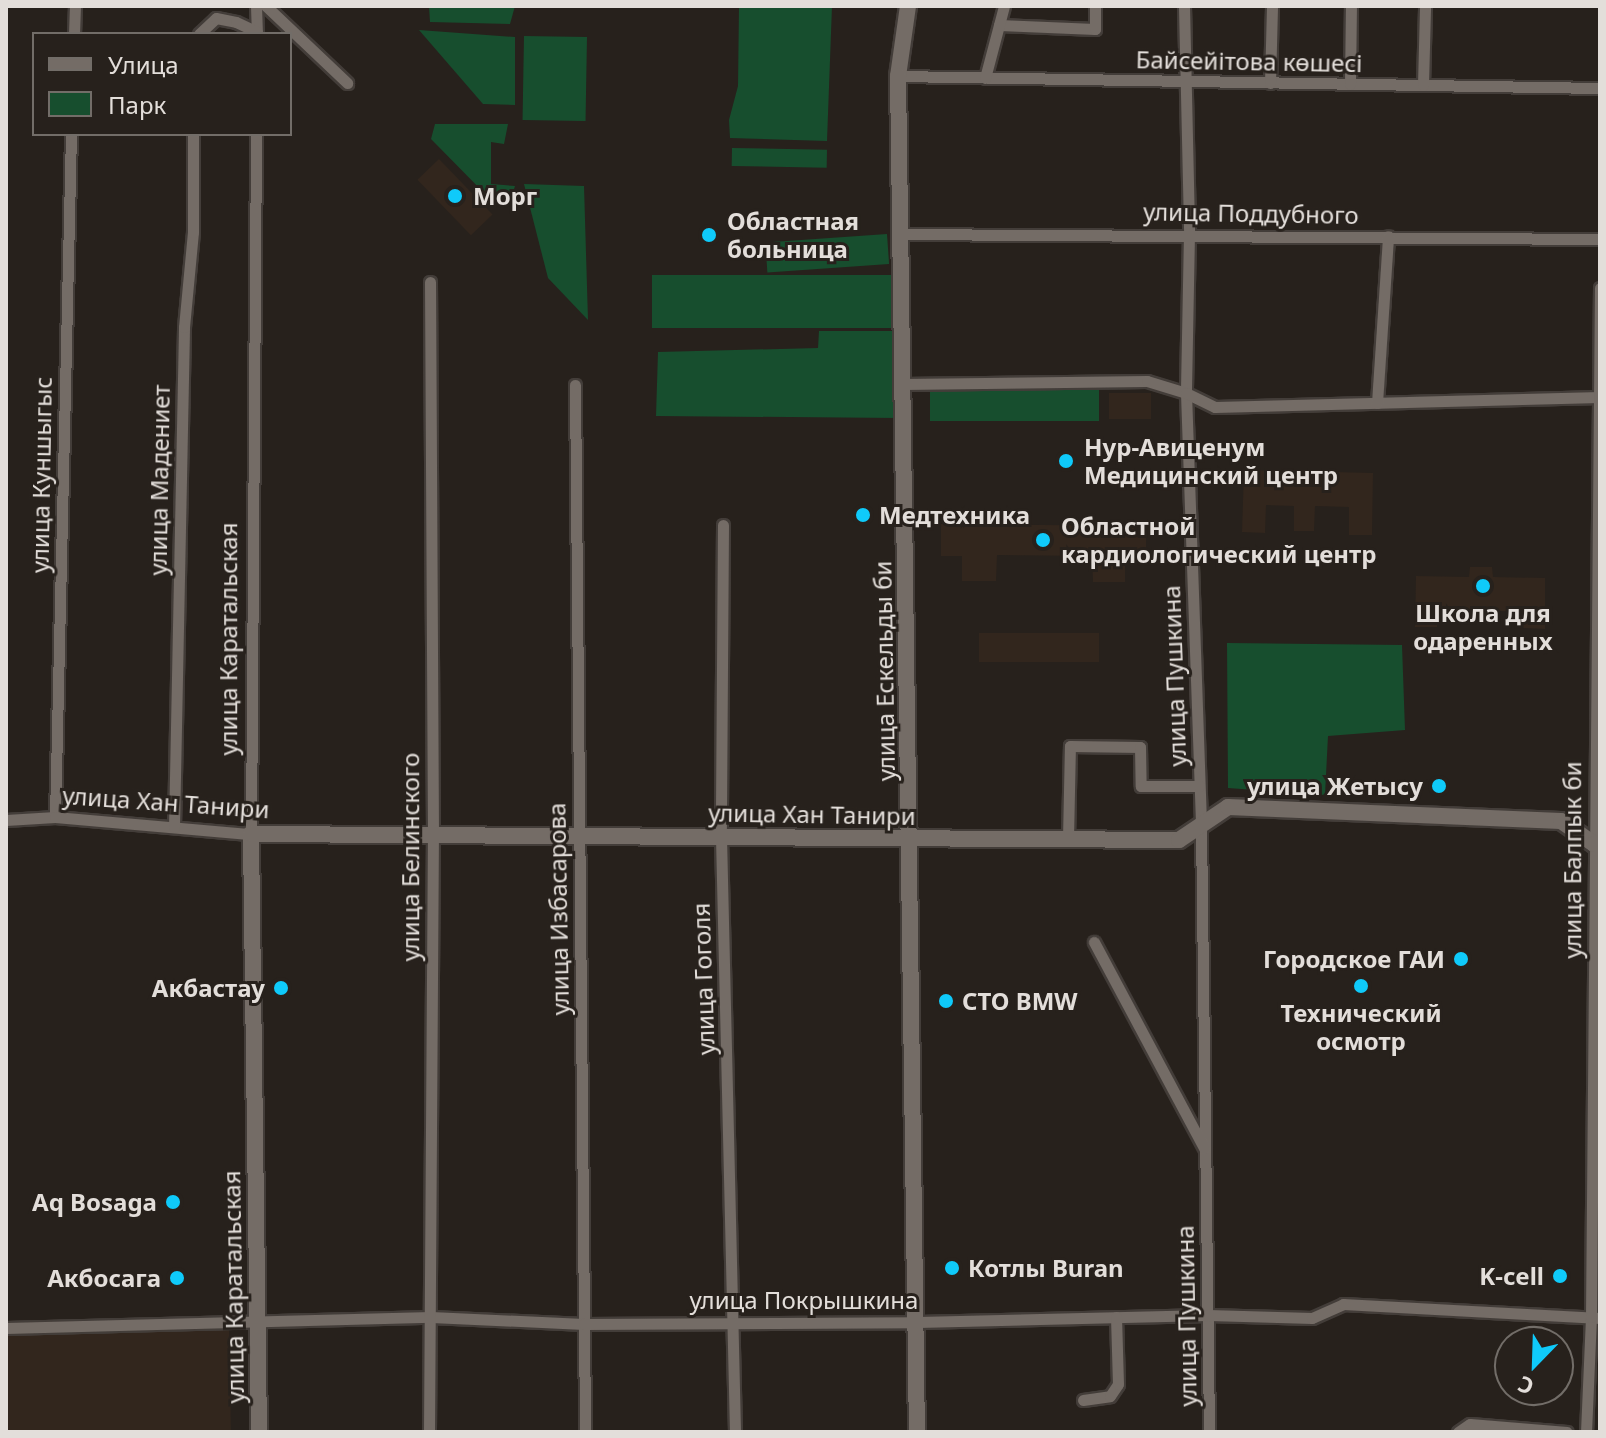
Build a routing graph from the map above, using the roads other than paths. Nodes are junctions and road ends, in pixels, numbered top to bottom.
1 (75, 6) edge
2 (256, 6) edge
3 (266, 6) edge
4 (908, 6) edge
5 (1004, 6) edge
6 (1095, 6) edge
7 (1184, 6) edge
8 (1272, 6) edge
9 (1351, 6) edge
10 (1425, 6) edge
11 (999, 25) junction
12 (74, 32) edge
13 (201, 32) edge
14 (255, 32) edge
15 (257, 32) edge
16 (898, 76) junction
17 (985, 78) junction
18 (1185, 82) junction
19 (347, 83) dead end
20 (1270, 83) junction
21 (1350, 84) junction
22 (1423, 85) junction
23 (1600, 88) edge
24 (71, 136) edge
25 (193, 136) edge
26 (256, 136) edge
27 (1189, 233) junction
28 (901, 234) junction
29 (1388, 236) junction
30 (1600, 239) edge
31 (430, 282) dead end
32 (1600, 288) edge
33 (903, 384) junction
34 (575, 385) dead end
35 (1186, 393) junction
36 (1599, 397) edge
37 (1377, 403) junction
38 (723, 525) dead end
39 (1598, 548) edge
40 (1597, 783) edge
41 (1199, 786) junction
42 (55, 817) junction
43 (6, 820) edge
44 (174, 827) junction
45 (1201, 827) junction
46 (251, 834) junction
47 (433, 835) junction
48 (579, 835) junction
49 (721, 837) junction
50 (910, 839) junction
51 (1068, 839) junction
52 (1597, 844) edge
53 (1597, 886) edge
54 (1094, 942) dead end
55 (1206, 1152) junction
56 (1208, 1315) junction
57 (431, 1317) junction
58 (1116, 1317) junction
59 (1595, 1317) edge
60 (257, 1321) junction
61 (918, 1322) junction
62 (735, 1323) junction
63 (584, 1324) junction
64 (6, 1328) edge
65 (1083, 1400) dead end
66 (259, 1432) edge
67 (429, 1432) edge
68 (585, 1432) edge
69 (735, 1432) edge
70 (917, 1432) edge
71 (1209, 1432) edge
72 (1458, 1432) edge
73 (1567, 1432) edge
74 (1586, 1432) edge

1 - 12 street
2 - 15 street
3 - 19 street
4 - 16 street, улица Ескельды би
5 - 11 street
6 - 11 street
7 - 18 street, улица Пушкина
8 - 20 street
9 - 21 street
10 - 22 street
11 - 17 street
13 - 14 street
16 - 17 street, Байсейітова көшесі
16 - 28 street, улица Ескельды би
17 - 18 street, Байсейітова көшесі
18 - 20 street, Байсейітова көшесі
18 - 27 street, улица Пушкина
20 - 21 street, Байсейітова көшесі
21 - 22 street, Байсейітова көшесі
22 - 23 street, Байсейітова көшесі
24 - 42 street, улица Куншыгыс
25 - 44 street, улица Мадениет
26 - 46 street, улица Каратальская
27 - 28 street, улица Поддубного
27 - 29 street, улица Поддубного
27 - 35 street, улица Пушкина
28 - 33 street, улица Ескельды би
29 - 30 street, улица Поддубного
29 - 37 street
31 - 47 street, улица Белинского
32 - 36 street, улица Балпык би
33 - 35 street
33 - 50 street, улица Ескельды би
34 - 48 street, улица Избасарова
35 - 37 street
35 - 41 street, улица Пушкина
36 - 37 street
36 - 39 street, улица Балпык би
38 - 49 street, улица Гоголя
39 - 40 street, улица Балпык би
40 - 52 street, улица Балпык би
41 - 45 street, улица Пушкина
41 - 51 street
42 - 43 street, улица Хан Танири
42 - 44 street, улица Хан Танири
44 - 46 street, улица Хан Танири
45 - 51 street, улица Хан Танири
45 - 52 street, улица Хан Танири
45 - 55 street, улица Пушкина
46 - 47 street, улица Хан Танири
46 - 60 street, улица Каратальская
47 - 48 street, улица Хан Танири
47 - 57 street, улица Белинского
48 - 49 street, улица Хан Танири
48 - 63 street, улица Избасарова
49 - 50 street, улица Хан Танири
49 - 62 street, улица Гоголя
50 - 51 street, улица Хан Танири
50 - 61 street, улица Ескельды би
52 - 53 street, улица Балпык би
53 - 59 street, улица Балпык би
54 - 55 street, улица Пушкина
55 - 56 street, улица Пушкина
56 - 58 street, улица Покрышкина
56 - 59 street, улица Покрышкина
56 - 71 street, улица Пушкина
57 - 60 street, улица Покрышкина
57 - 63 street, улица Покрышкина
57 - 67 street, улица Белинского
58 - 61 street, улица Покрышкина
58 - 65 street
59 - 74 street, улица Балпык би
60 - 64 street, улица Покрышкина
60 - 66 street, улица Каратальская
61 - 62 street, улица Покрышкина
61 - 70 street, улица Ескельды би
62 - 63 street, улица Покрышкина
62 - 69 street, улица Гоголя
63 - 68 street, улица Избасарова
72 - 73 street

